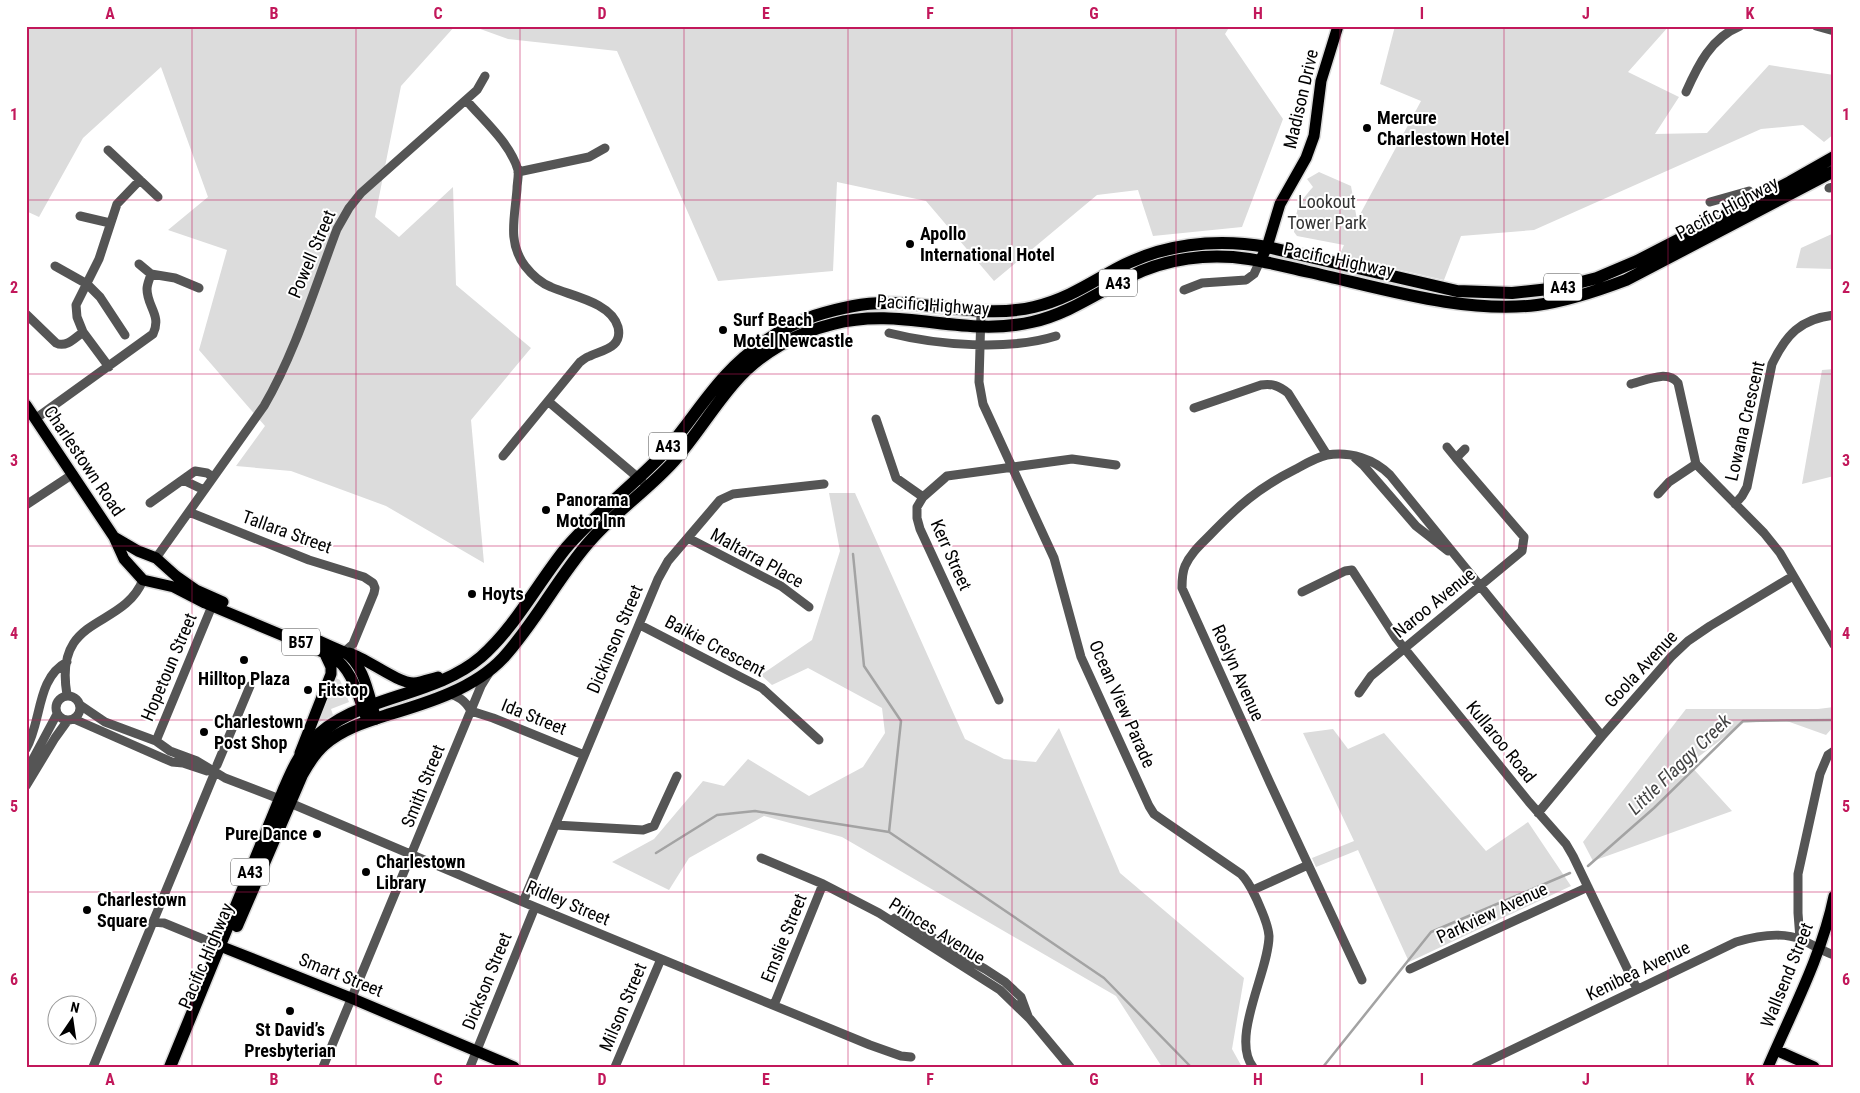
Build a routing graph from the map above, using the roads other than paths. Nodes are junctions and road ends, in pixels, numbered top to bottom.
1 (1338, 26) edge
2 (1740, 26) edge
3 (1816, 26) edge
4 (1834, 31) edge
5 (484, 76) dead end
6 (1686, 92) dead end
7 (466, 100) junction
8 (604, 148) dead end
9 (108, 150) dead end
10 (1834, 157) edge
11 (1834, 171) edge
12 (518, 172) junction
13 (140, 180) junction
14 (158, 197) dead end
15 (1755, 200) junction
16 (1710, 202) dead end
17 (80, 216) dead end
18 (110, 223) junction
19 (1267, 246) junction
20 (1260, 261) junction
21 (139, 264) dead end
22 (55, 266) dead end
23 (151, 274) junction
24 (87, 284) junction
25 (199, 288) dead end
26 (1184, 290) dead end
27 (981, 312) junction
28 (26, 314) edge
29 (1834, 315) edge
30 (980, 328) junction
31 (83, 332) junction
32 (889, 333) dead end
33 (125, 334) dead end
34 (1056, 336) dead end
35 (980, 345) junction
36 (109, 367) junction
37 (1631, 384) dead end
38 (549, 402) junction
39 (26, 405) edge
40 (1194, 408) dead end
41 (35, 419) junction
42 (876, 419) dead end
43 (1447, 447) dead end
44 (1465, 449) dead end
45 (1327, 455) junction
46 (503, 456) dead end
47 (1456, 458) junction
48 (1696, 464) junction
49 (1116, 465) dead end
50 (1012, 467) junction
51 (72, 474) junction
52 (214, 477) junction
53 (638, 478) junction
54 (183, 480) junction
55 (824, 484) dead end
56 (648, 486) junction
57 (204, 490) junction
58 (1658, 494) dead end
59 (923, 497) junction
60 (150, 503) dead end
61 (1735, 504) junction
62 (26, 505) edge
63 (189, 512) junction
64 (114, 537) junction
65 (688, 538) junction
66 (156, 560) junction
67 (1793, 576) junction
68 (144, 578) junction
69 (1480, 586) junction
70 (1302, 592) dead end
71 (212, 606) junction
72 (808, 607) dead end
73 (640, 625) junction
74 (1833, 641) edge
75 (1404, 648) junction
76 (324, 652) junction
77 (344, 652) junction
78 (67, 662) junction
79 (492, 669) junction
80 (456, 673) junction
81 (250, 686) dead end
82 (448, 693) junction
83 (1359, 693) dead end
84 (67, 695) junction
85 (999, 700) dead end
86 (80, 705) junction
87 (367, 707) junction
88 (471, 711) junction
89 (57, 714) junction
90 (71, 719) junction
91 (372, 720) junction
92 (1602, 736) junction
93 (152, 740) junction
94 (818, 740) dead end
95 (144, 748) junction
96 (26, 749) edge
97 (1834, 751) edge
98 (176, 753) junction
99 (584, 755) junction
100 (299, 757) junction
101 (172, 762) junction
102 (216, 769) junction
103 (26, 772) edge
104 (677, 776) dead end
105 (26, 786) edge
106 (285, 801) junction
107 (1538, 814) junction
108 (555, 825) junction
109 (412, 854) junction
110 (761, 858) dead end
111 (1308, 865) junction
112 (823, 884) junction
113 (1588, 887) junction
114 (1252, 890) junction
115 (1834, 896) edge
116 (523, 902) junction
117 (535, 907) junction
118 (153, 922) junction
119 (1800, 939) junction
120 (224, 947) junction
121 (1818, 948) junction
122 (1834, 955) edge
123 (661, 959) junction
124 (1410, 969) dead end
125 (1362, 980) dead end
126 (1637, 989) junction
127 (352, 998) junction
128 (774, 1005) junction
129 (1776, 1050) junction
130 (476, 1051) junction
131 (911, 1057) dead end
132 (93, 1067) edge
133 (170, 1067) edge
134 (180, 1067) edge
135 (323, 1067) edge
136 (470, 1067) edge
137 (514, 1067) edge
138 (615, 1067) edge
139 (1070, 1067) edge
140 (1253, 1067) edge
141 (1476, 1067) edge
142 (1768, 1067) edge
143 (1814, 1067) edge

1 - 19 main road, Madison Drive
2 - 6 street
3 - 4 street
5 - 7 street, Powell Street
7 - 12 street
7 - 52 street, Powell Street
8 - 12 street
9 - 13 street
10 - 15 highway, Pacific Highway / A43
11 - 20 highway, Pacific Highway / A43
12 - 38 street
13 - 14 street
13 - 18 street
15 - 16 street, Pacific Highway
15 - 19 highway, Pacific Highway / A43
17 - 18 street
18 - 24 street
19 - 20 main road, Madison Drive
19 - 27 highway, Pacific Highway / A43
20 - 26 street
20 - 30 highway, Pacific Highway / A43
21 - 23 street
22 - 24 street
23 - 25 street
23 - 36 street
24 - 31 street
24 - 33 street
27 - 30 street, Ocean View Parade
27 - 53 highway, Pacific Highway / A43
28 - 31 street
29 - 61 street, Lowana Crescent
30 - 35 street, Ocean View Parade
30 - 56 highway, Pacific Highway / A43
31 - 36 street
32 - 35 street, Pacific Highway
34 - 35 street, Pacific Highway
35 - 50 street, Ocean View Parade
36 - 41 street
37 - 48 street
38 - 46 street
38 - 53 street
39 - 41 main road, Charlestown Road / B57
40 - 45 street
41 - 51 main road, Charlestown Road / B57
42 - 59 street
43 - 47 street
44 - 47 street
45 - 69 street, Roslyn Avenue
45 - 111 street, Roslyn Avenue
47 - 69 street, Naroo Avenue
48 - 58 street
48 - 61 street
49 - 50 street
50 - 59 street
50 - 114 street, Ocean View Parade
51 - 62 street
51 - 64 main road, Charlestown Road / B57
52 - 54 street
52 - 57 street, Powell Street
53 - 56 street
53 - 80 highway, Pacific Highway / A43
54 - 57 street
54 - 60 street
55 - 65 street, Dickinson Street
56 - 79 highway, Pacific Highway / A43
57 - 63 street, Powell Street
59 - 85 street, Kerr Street
61 - 67 street
63 - 66 street, Powell Street
63 - 77 street, Tallara Street
64 - 66 main road, Charlestown Road / B57
64 - 68 main road, Charlestown Road / B57
65 - 72 street, Maltarra Place
65 - 73 street, Dickinson Street
66 - 68 main road
66 - 68 main road
66 - 77 main road, Charlestown Road / B57
67 - 74 street
67 - 92 street, Goola Avenue
68 - 71 main road, Charlestown Road / B57
68 - 78 street
69 - 75 street, Naroo Avenue
69 - 92 street, Roslyn Avenue
70 - 75 street, Kullaroo Road
71 - 76 main road, Charlestown Road / B57
71 - 93 street, Hopetoun Street
73 - 94 street, Baikie Crescent
73 - 99 street, Dickinson Street
75 - 83 street, Naroo Avenue
75 - 107 street, Kullaroo Road
76 - 87 main road, Charlestown Road / B57
76 - 100 main road
77 - 80 main road
77 - 87 main road, Charlestown Road / B57
78 - 84 street
78 - 96 street
79 - 82 highway, Pacific Highway / A43
79 - 88 street, Smith Street
80 - 87 highway, Pacific Highway / A43
81 - 102 street
82 - 88 street
82 - 91 highway, Pacific Highway / A43
84 - 86 street
84 - 89 street
86 - 90 street
86 - 93 street, Ridley Street
87 - 91 main road, Charlestown Road / B57
87 - 100 highway, Pacific Highway / A43
88 - 99 street, Ida Street
88 - 109 street, Smith Street
89 - 90 street
89 - 103 street
90 - 95 street, Ridley Street
90 - 105 street
91 - 106 highway, Pacific Highway / A43
92 - 107 street, Goola Avenue
93 - 95 street
93 - 98 street, Ridley Street
95 - 101 street, Ridley Street
97 - 119 street
98 - 101 street
98 - 102 street, Ridley Street
99 - 108 street, Dickinson Street
100 - 106 highway, Pacific Highway / A43
101 - 102 street, Ridley Street
102 - 106 street, Ridley Street
102 - 118 street
104 - 108 street
106 - 109 street, Ridley Street
106 - 120 highway, Pacific Highway / A43
107 - 113 street, Kullaroo Road
108 - 116 street, Dickinson Street
109 - 116 street, Ridley Street
109 - 127 street, Smith Street
110 - 112 street, Princes Avenue
111 - 114 street
111 - 125 street, Roslyn Avenue
112 - 128 street, Emslie Street
112 - 139 street, Princes Avenue
113 - 124 street, Parkview Avenue
113 - 126 street, Kullaroo Road
114 - 140 street, Ocean View Parade
115 - 121 main road, Wallsend Street
116 - 117 street, Ridley Street
117 - 123 street, Ridley Street
117 - 130 street, Dickson Street
118 - 120 street, Smart Street
118 - 132 street
119 - 121 street, Kenibea Avenue
119 - 126 street, Kenibea Avenue
120 - 127 main road, Smart Street
120 - 133 highway, Pacific Highway / A43
120 - 134 highway, Pacific Highway / A43
121 - 122 street, Kenibea Avenue
121 - 129 main road, Wallsend Street
123 - 128 street, Ridley Street
123 - 138 street, Milson Street
126 - 141 street, Kenibea Avenue
127 - 130 main road, Smart Street
127 - 135 street, Smith Street
128 - 131 street, Ridley Street
129 - 142 main road, Wallsend Street
129 - 143 main road
130 - 136 street, Dickson Street
130 - 137 main road, Smart Street

